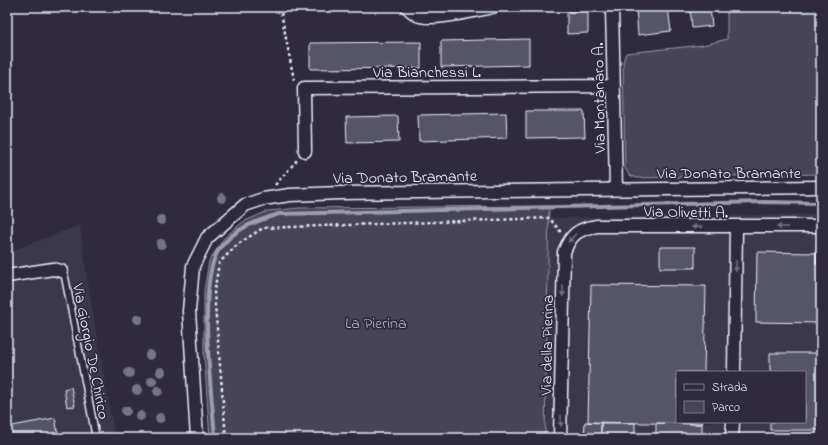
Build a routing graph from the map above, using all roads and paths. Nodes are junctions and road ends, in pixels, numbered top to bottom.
1 (280, 7) edge
2 (407, 7) edge
3 (492, 7) edge
4 (612, 7) edge
5 (294, 80) dead end
6 (614, 86) junction
7 (305, 151) joint
8 (821, 187) edge
9 (616, 189) junction
10 (263, 199) junction
11 (821, 226) edge
12 (736, 227) junction
13 (569, 239) junction
14 (60, 271) joint
15 (7, 276) edge
16 (734, 371) edge
17 (733, 423) edge
18 (96, 438) edge
19 (197, 438) edge
20 (226, 438) edge
21 (560, 438) edge
22 (732, 438) edge

1 - 5 path
2 - 3 street
4 - 6 street, Via Montanaro A.
6 - 7 street, Via Bianchessi L.
6 - 9 street, Via Montanaro A.
7 - 10 path
8 - 9 street, Via Donato Bramante
9 - 10 street, Via Donato Bramante
10 - 19 street, Via Donato Bramante
11 -> 12 street, Via Olivetti A.
12 -> 13 street, Via Olivetti A.
12 -> 16 street
13 - 20 path
13 -> 21 street, Via della Pierina
14 - 15 street
14 - 18 lane, Via Giorgio De Chirico
17 - 22 street

